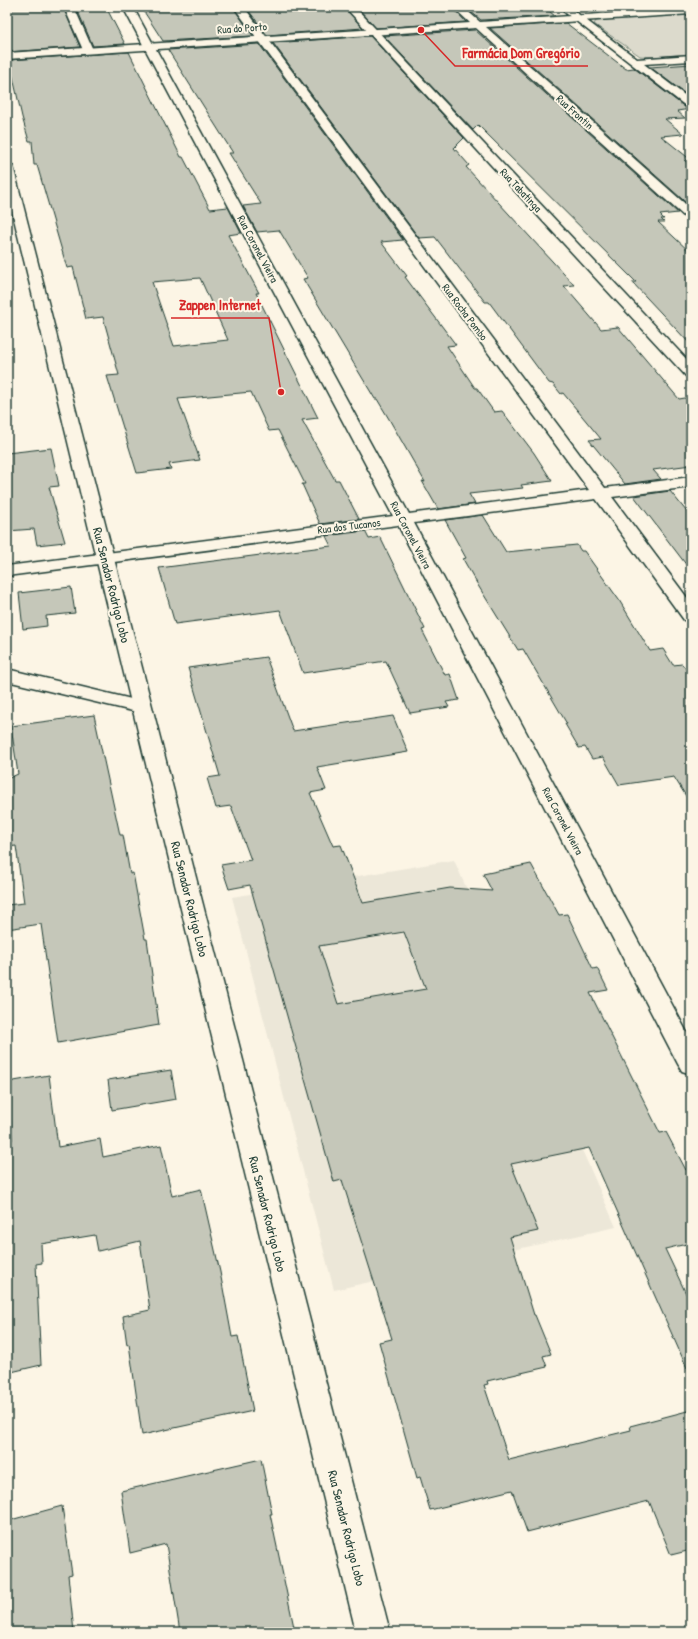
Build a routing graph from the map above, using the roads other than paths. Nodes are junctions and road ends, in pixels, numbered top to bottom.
1 (69, 7) edge
2 (128, 7) edge
3 (239, 7) edge
4 (350, 7) edge
5 (458, 7) edge
6 (563, 7) edge
7 (691, 11) edge
8 (578, 18) junction
9 (478, 24) junction
10 (373, 31) junction
11 (262, 38) junction
12 (148, 46) junction
13 (88, 50) junction
14 (7, 56) edge
15 (691, 58) edge
16 (634, 62) junction
17 (691, 105) edge
18 (7, 166) edge
19 (691, 216) edge
20 (691, 373) edge
21 (691, 482) edge
22 (600, 494) junction
23 (403, 520) junction
24 (105, 558) junction
25 (7, 571) edge
26 (691, 616) edge
27 (7, 675) edge
28 (141, 707) junction
29 (691, 1064) edge
30 (374, 1632) edge

1 - 13 street
2 - 12 street, Rua Coronel Vieira
3 - 11 street, Rua Rocha Pombo
4 - 10 street, Rua Tabatinga
5 - 9 street, Rua Frontin
6 - 8 street
7 - 8 street, Rua do Porto
8 - 9 street, Rua do Porto
8 - 16 street
9 - 10 street, Rua do Porto
9 - 19 street, Rua Frontin
10 - 11 street, Rua do Porto
10 - 20 street, Rua Tabatinga
11 - 12 street, Rua do Porto
11 - 22 street, Rua Rocha Pombo
12 - 13 street, Rua do Porto
12 - 23 street, Rua Coronel Vieira
13 - 14 street, Rua do Porto
15 - 16 street
16 - 17 street
18 - 24 street, Rua Senador Rodrigo Lobo
21 - 22 street, Rua dos Tucanos
22 - 23 street, Rua dos Tucanos
22 - 26 street, Rua Rocha Pombo
23 - 24 street, Rua dos Tucanos
23 - 29 street, Rua Coronel Vieira
24 - 25 street, Rua dos Tucanos
24 - 28 street, Rua Senador Rodrigo Lobo
27 - 28 street
28 - 30 street, Rua Senador Rodrigo Lobo

